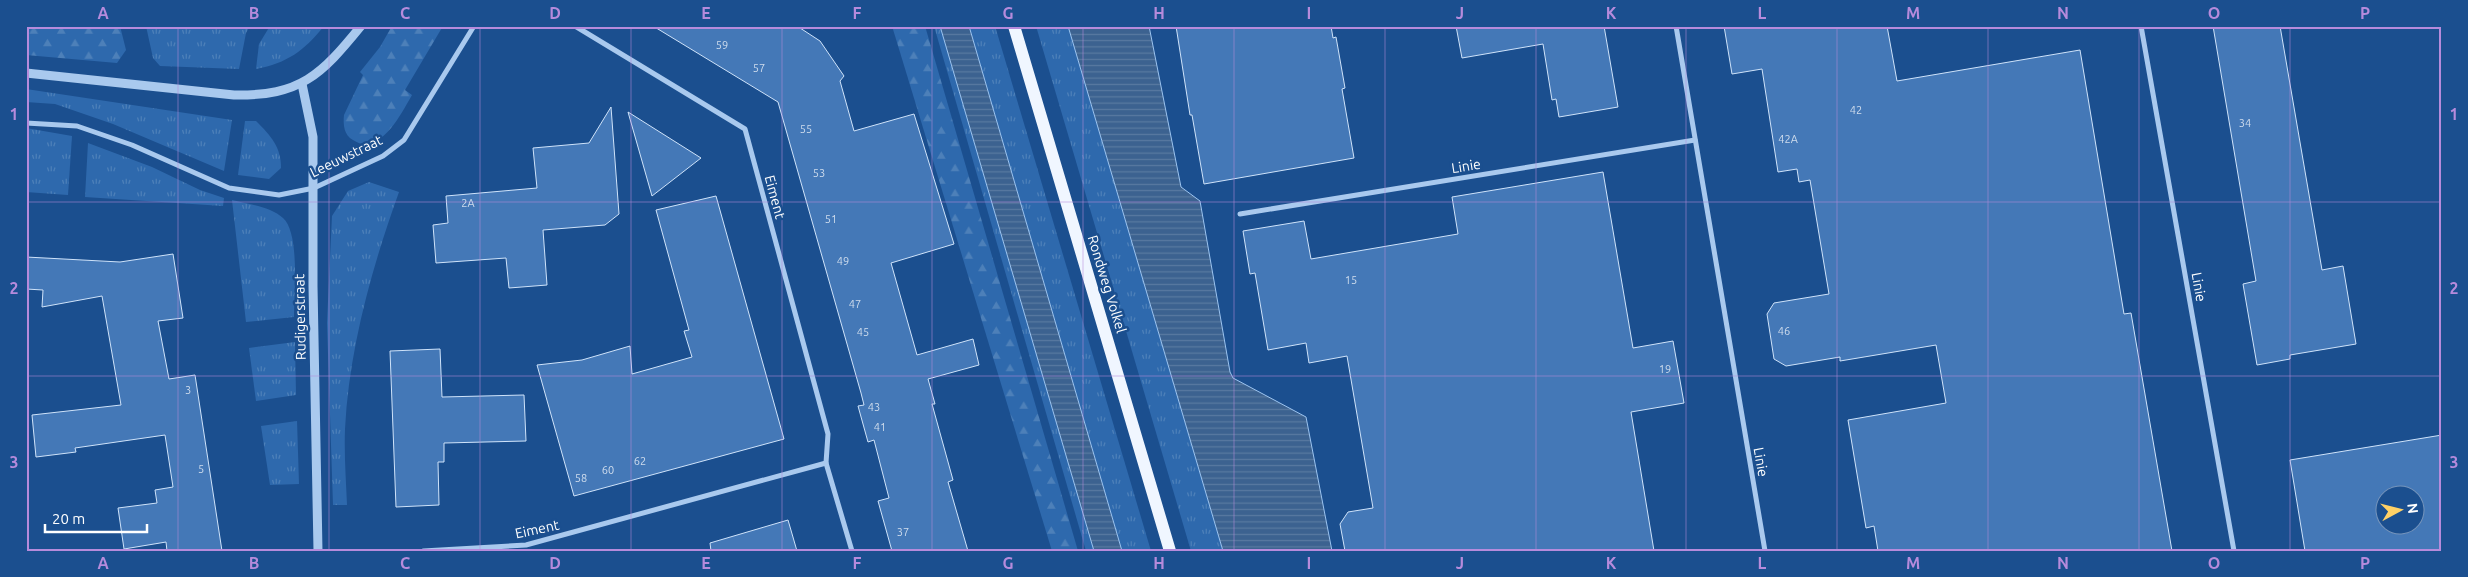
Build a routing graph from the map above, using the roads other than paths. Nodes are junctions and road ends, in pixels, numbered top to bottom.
1 (361, 26) edge
2 (474, 26) edge
3 (575, 26) edge
4 (1014, 26) edge
5 (1676, 26) edge
6 (2141, 26) edge
7 (26, 73) edge
8 (302, 84) junction
9 (26, 123) edge
10 (1696, 140) junction
11 (314, 188) junction
12 (1240, 214) dead end
13 (826, 464) junction
14 (318, 551) edge
15 (423, 551) edge
16 (852, 551) edge
17 (1170, 551) edge
18 (1765, 551) edge
19 (2234, 551) edge

1 - 8 street
2 - 11 street, Leeuwstraat
3 - 13 street, Eiment
4 - 17 main road, Rondweg Volkel
5 - 10 street, Linie
6 - 19 street, Linie
7 - 8 street
8 - 11 street, Rudigerstraat
9 - 11 street, Leeuwstraat
10 - 12 street, Linie
10 - 18 street, Linie
11 - 14 street, Rudigerstraat
13 - 15 street, Eiment
13 - 16 street, Eiment

